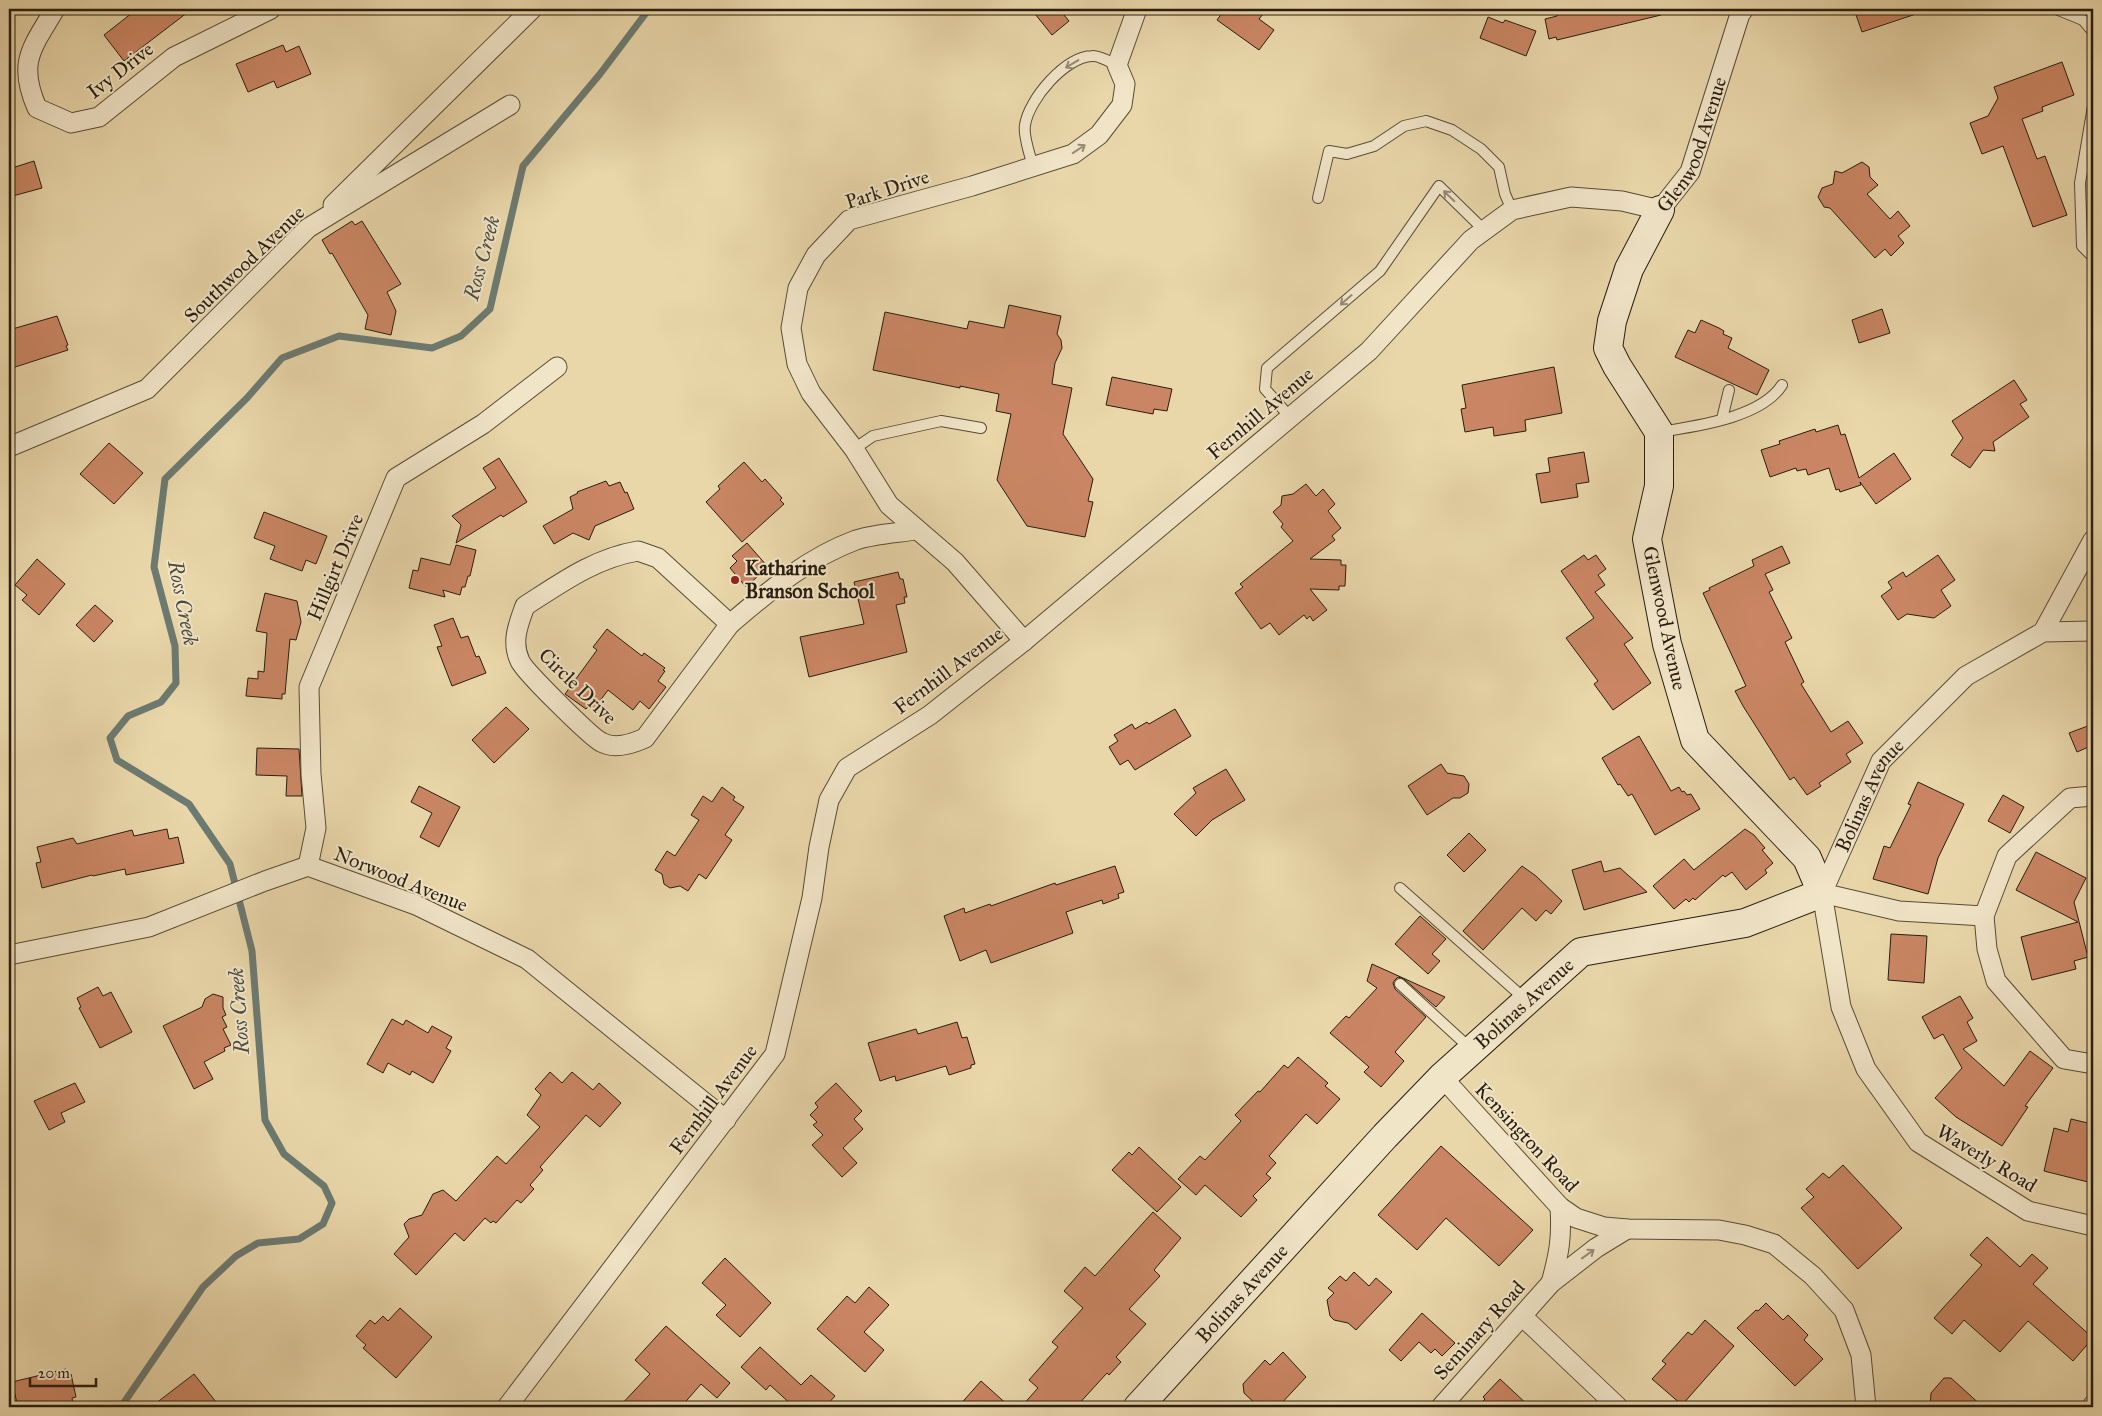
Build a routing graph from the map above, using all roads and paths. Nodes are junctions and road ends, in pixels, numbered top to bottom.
1 (55, 9) edge
2 (271, 9) edge
3 (532, 9) edge
4 (1137, 9) edge
5 (1744, 9) edge
6 (2056, 9) edge
7 (2093, 32) edge
8 (1117, 65) junction
9 (510, 105) dead end
10 (2093, 106) edge
11 (1033, 166) junction
12 (1318, 198) dead end
13 (1512, 210) junction
14 (1660, 210) junction
15 (308, 228) junction
16 (1484, 230) junction
17 (2093, 258) edge
18 (557, 367) dead end
19 (1782, 385) dead end
20 (1729, 390) dead end
21 (1290, 417) junction
22 (1722, 419) junction
23 (981, 428) dead end
24 (1659, 432) junction
25 (9, 447) edge
26 (854, 449) junction
27 (916, 530) junction
28 (2093, 540) edge
29 (730, 624) junction
30 (2093, 631) edge
31 (2043, 632) junction
32 (1024, 641) junction
33 (2093, 796) edge
34 (308, 866) junction
35 (1400, 888) dead end
36 (1822, 893) junction
37 (1984, 916) junction
38 (9, 956) edge
39 (1400, 984) dead end
40 (1527, 1001) junction
41 (1472, 1050) junction
42 (2093, 1064) edge
43 (1442, 1078) junction
44 (726, 1120) junction
45 (1560, 1207) junction
46 (2093, 1226) edge
47 (1627, 1229) junction
48 (1551, 1283) junction
49 (1522, 1316) junction
50 (507, 1407) edge
51 (1138, 1407) edge
52 (1441, 1407) edge
53 (1618, 1407) edge
54 (1866, 1407) edge

1 - 2 street, Ivy Drive
3 - 15 street
4 - 8 street
5 - 14 street, Glenwood Avenue
6 - 7 lane
11 -> 8 street, Park Drive
8 -> 11 lane
9 - 15 street, Southwood Avenue
10 - 17 lane
11 - 26 street, Park Drive
12 - 13 lane
13 - 14 street, Fernhill Avenue
13 - 16 street, Fernhill Avenue
14 - 24 street, Glenwood Avenue
15 - 25 street, Southwood Avenue
16 - 21 street, Fernhill Avenue
16 -> 21 lane
18 - 34 street, Hillgirt Drive
19 - 22 lane
20 - 22 lane
21 - 32 street, Fernhill Avenue
22 - 24 lane
23 - 26 lane
24 - 36 street, Glenwood Avenue
26 - 27 street, Park Drive
27 - 29 street, Circle Drive
27 - 32 street, Park Drive
28 - 31 street
29 - 29 street, Circle Drive
30 - 31 street
31 - 36 street, Bolinas Avenue
32 - 44 street, Fernhill Avenue
33 - 37 street
34 - 38 street, Norwood Avenue
34 - 44 street, Norwood Avenue
35 - 40 lane
36 - 37 street
36 - 40 street, Bolinas Avenue
36 - 46 street, Waverly Road
37 - 42 street
39 - 41 lane
40 - 41 street, Bolinas Avenue
41 - 43 street, Bolinas Avenue
43 - 45 street, Kensington Road
43 - 51 street, Bolinas Avenue
44 - 50 street, Fernhill Avenue
45 - 47 street, Kensington Road
45 - 48 street, Seminary Road
48 -> 47 street, Seminary Road
47 - 54 street, Kensington Road
48 - 49 street, Seminary Road
49 - 52 street, Seminary Road
49 - 53 street

